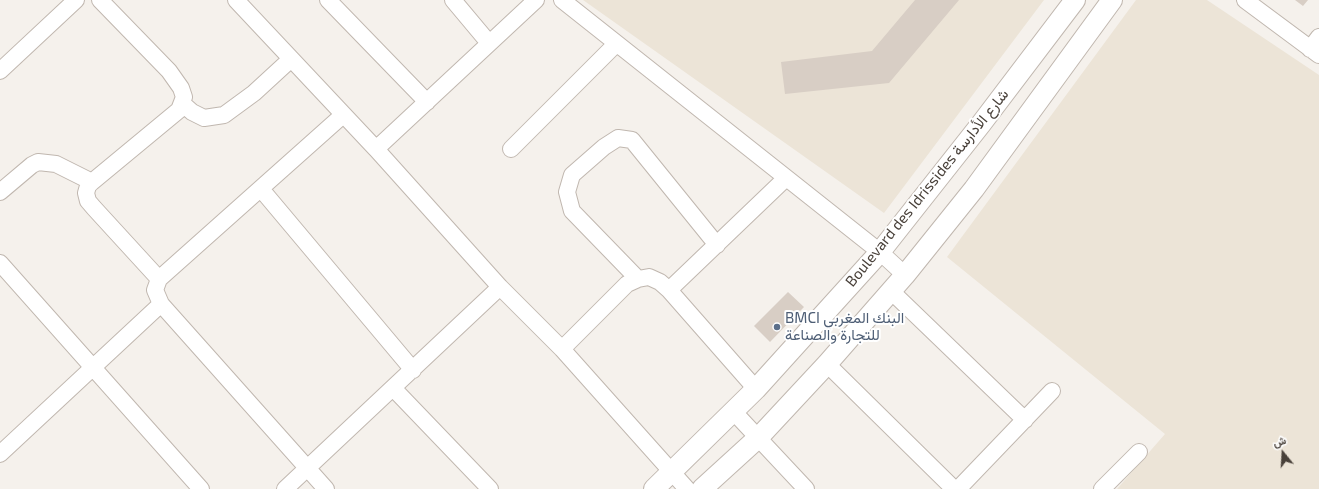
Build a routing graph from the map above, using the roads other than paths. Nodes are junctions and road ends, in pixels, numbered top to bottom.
1 (76, 0) edge
2 (100, 0) edge
3 (236, 0) edge
4 (328, 0) edge
5 (453, 0) edge
6 (536, 0) edge
7 (562, 0) edge
8 (1075, 0) edge
9 (1112, 0) edge
10 (1245, 0) edge
11 (489, 43) junction
12 (616, 44) junction
13 (1316, 47) edge
14 (291, 59) junction
15 (0, 71) edge
16 (427, 102) junction
17 (183, 104) junction
18 (343, 116) junction
19 (376, 149) junction
20 (511, 149) dead end
21 (786, 178) junction
22 (92, 182) junction
23 (261, 189) junction
24 (0, 192) edge
25 (716, 244) junction
26 (880, 252) junction
27 (0, 263) edge
28 (905, 275) junction
29 (159, 279) junction
30 (638, 279) junction
31 (500, 287) junction
32 (669, 290) junction
33 (891, 291) junction
34 (161, 304) junction
35 (562, 349) junction
36 (827, 364) junction
37 (93, 368) junction
38 (412, 370) junction
39 (393, 388) junction
40 (756, 388) junction
41 (1052, 391) dead end
42 (733, 411) junction
43 (1025, 420) junction
44 (758, 437) junction
45 (1139, 452) dead end
46 (0, 454) edge
47 (307, 469) junction
48 (672, 471) junction
49 (480, 486) edge
50 (201, 489) edge
51 (285, 489) edge
52 (326, 489) edge
53 (654, 489) edge
54 (686, 489) edge
55 (702, 489) edge
56 (806, 489) edge
57 (954, 489) edge
58 (958, 489) edge
59 (1102, 489) edge

1 - 15 street
2 - 17 street
3 - 14 street
4 - 16 street
5 - 11 street
6 - 11 street
7 - 12 street
8 - 26 street, Boulevard des Idrissides شارع الأدارسة
9 - 28 street, Boulevard des Idrissides شارع الأدارسة
10 - 13 street
11 - 16 street
12 - 20 street
12 - 21 street
14 - 17 street
14 - 18 street
16 - 19 street
17 - 22 street
18 - 19 street
18 - 23 street
19 - 31 street
21 - 25 street
21 - 26 street
22 - 24 street
22 - 29 street
23 - 29 street
23 - 38 street
25 - 30 street
25 - 32 street
26 - 28 street
26 - 40 street, Boulevard des Idrissides شارع الأدارسة
27 - 37 street
28 - 33 street, Boulevard des Idrissides شارع الأدارسة
29 - 34 street
30 - 32 street
30 - 35 street
31 - 35 street
31 - 38 street
32 - 40 street
33 - 36 street, Boulevard des Idrissides شارع الأدارسة
33 - 43 street
34 - 37 street
34 - 47 street
35 - 48 street
36 - 44 street, Boulevard des Idrissides شارع الأدارسة
36 - 57 street
37 - 46 street
37 - 50 street
38 - 39 street
39 - 47 street
39 - 49 street
40 - 42 street, Boulevard des Idrissides شارع الأدارسة
41 - 43 street
42 - 44 street
42 - 48 street, Boulevard des Idrissides شارع الأدارسة
43 - 58 street
44 - 55 street, Boulevard des Idrissides شارع الأدارسة
44 - 56 street
45 - 59 street
47 - 51 street
47 - 52 street
48 - 53 street, Boulevard des Idrissides شارع الأدارسة
48 - 54 street

